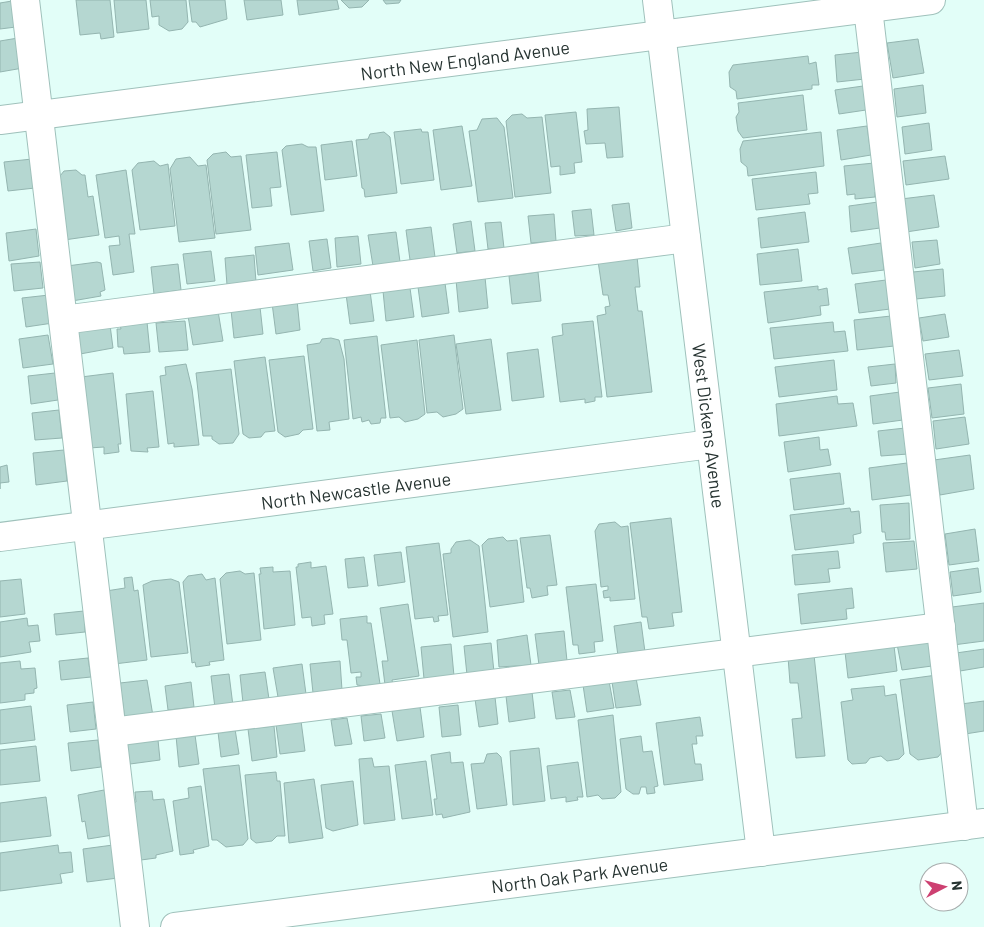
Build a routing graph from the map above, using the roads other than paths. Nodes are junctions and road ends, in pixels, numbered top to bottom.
1 (25, 0) edge
2 (657, 0) edge
3 (931, 0) edge
4 (867, 4) edge
5 (661, 35) junction
6 (39, 115) junction
7 (0, 120) edge
8 (686, 238) junction
9 (63, 320) junction
10 (711, 444) junction
11 (87, 525) junction
12 (0, 537) edge
13 (941, 627) junction
14 (736, 653) junction
15 (112, 732) junction
16 (974, 824) edge
17 (761, 852) junction
18 (135, 927) edge
19 (175, 927) edge

1 - 6 street
2 - 5 street, West Dickens Avenue
3 - 4 street, North New England Avenue
4 - 5 street, North New England Avenue
4 - 13 street
5 - 6 street, North New England Avenue
5 - 8 street, West Dickens Avenue
6 - 7 street, North New England Avenue
6 - 9 street
8 - 9 street
8 - 10 street, West Dickens Avenue
9 - 11 street
10 - 11 street, North Newcastle Avenue
10 - 14 street, West Dickens Avenue
11 - 12 street, North Newcastle Avenue
11 - 15 street
13 - 14 street
13 - 16 street
14 - 15 street
14 - 17 street, West Dickens Avenue
15 - 18 street
16 - 17 street, North Oak Park Avenue
17 - 19 street, North Oak Park Avenue

